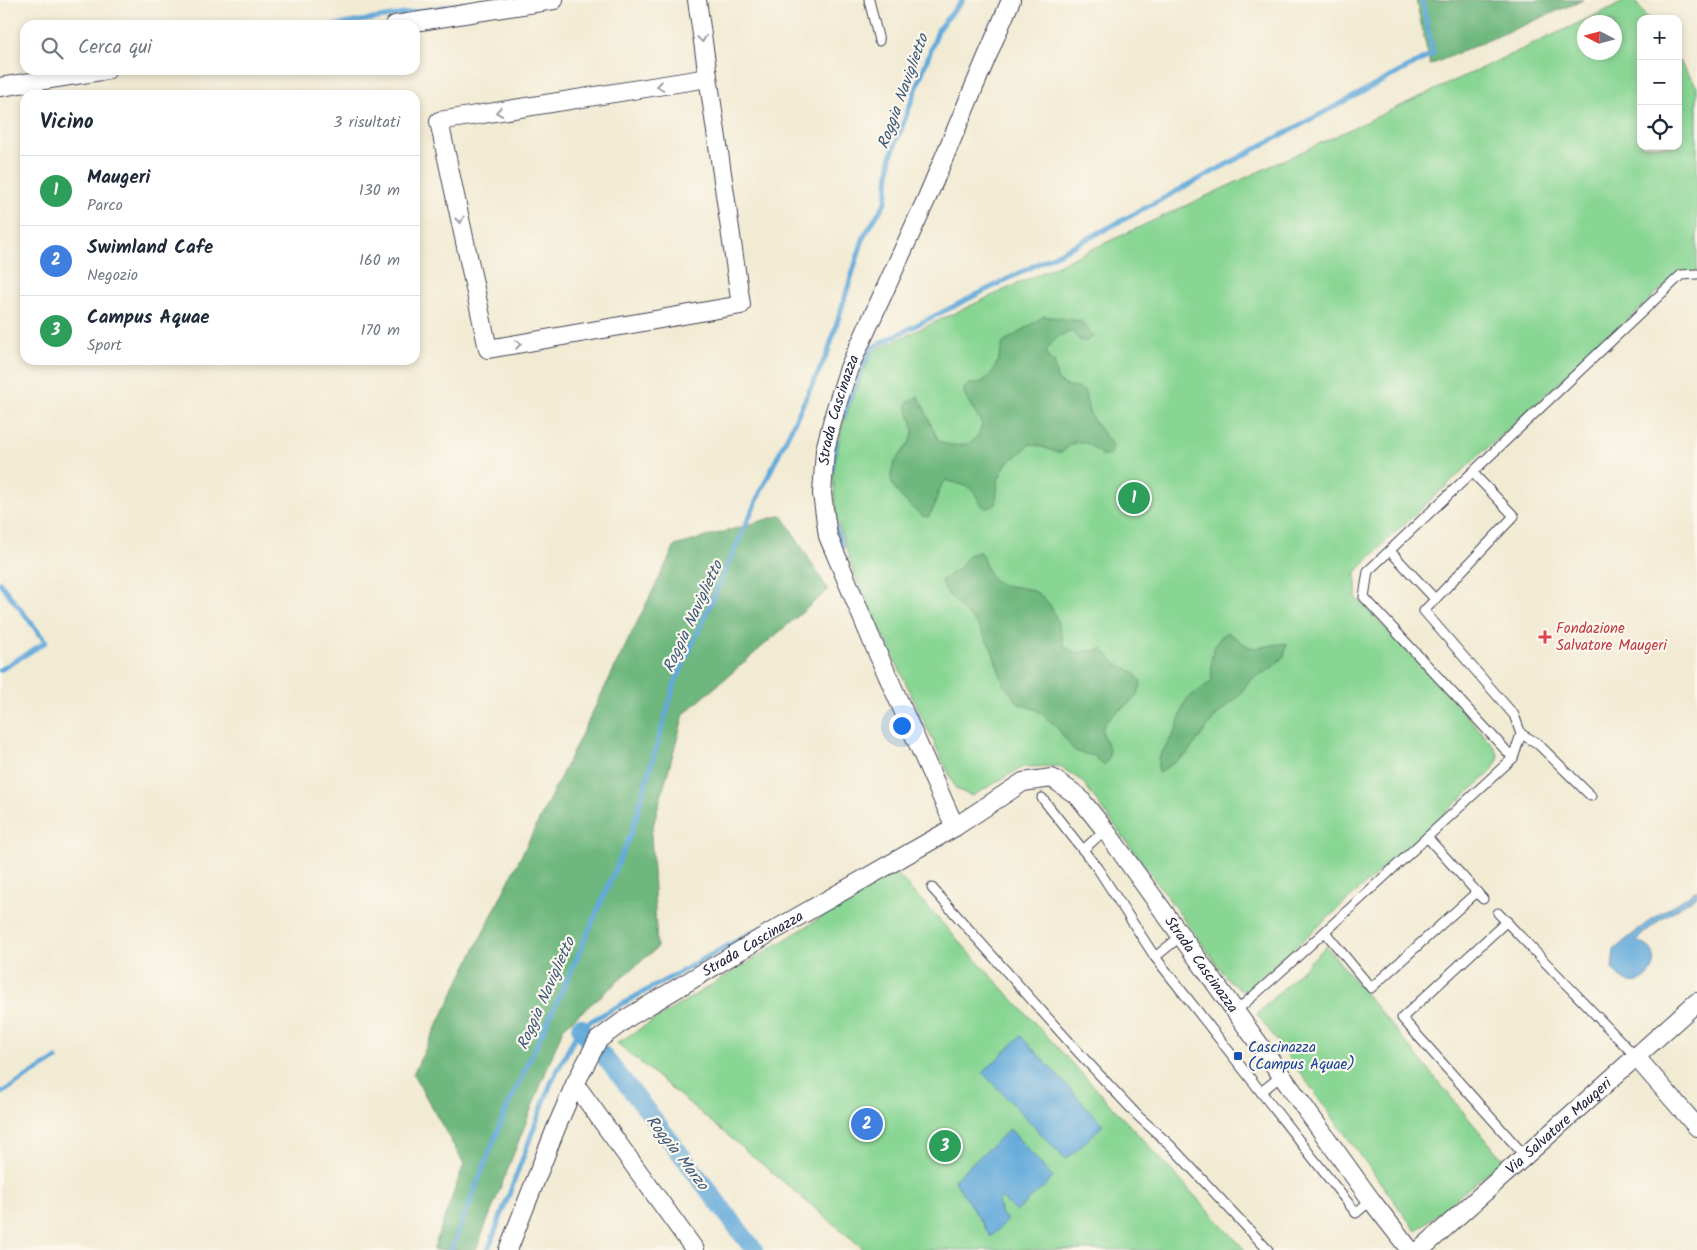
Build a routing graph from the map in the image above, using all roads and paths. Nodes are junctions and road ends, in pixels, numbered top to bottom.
1 (554, 0) edge
2 (697, 0) edge
3 (869, 0) edge
4 (1012, 0) edge
5 (420, 21) edge
6 (879, 42) dead end
7 (76, 75) edge
8 (708, 78) junction
9 (0, 87) edge
10 (1697, 274) edge
11 (1473, 473) junction
12 (1390, 551) junction
13 (1435, 599) junction
14 (1521, 734) junction
15 (1513, 758) junction
16 (1591, 796) dead end
17 (1042, 798) dead end
18 (954, 827) junction
19 (1105, 830) junction
20 (1427, 838) junction
21 (1083, 850) junction
22 (932, 888) dead end
23 (1498, 913) dead end
24 (1506, 921) junction
25 (1325, 932) junction
26 (1181, 936) junction
27 (1155, 957) junction
28 (1697, 1002) edge
29 (1235, 1012) junction
30 (1636, 1056) junction
31 (1281, 1076) junction
32 (575, 1084) junction
33 (1261, 1092) junction
34 (1697, 1127) edge
35 (1525, 1156) junction
36 (1371, 1200) junction
37 (508, 1250) edge
38 (695, 1250) edge
39 (1268, 1250) edge
40 (1410, 1250) edge
41 (1420, 1250) edge

1 - 5 street
2 -> 8 street
3 - 6 lane
4 - 18 street, Strada Cascinazza
7 - 9 street
8 -> 8 street
10 - 11 lane
11 - 12 lane
11 - 13 lane
12 - 13 lane
12 - 15 lane
13 - 14 lane
14 - 15 lane
14 - 16 lane
15 - 20 lane
17 - 21 lane
18 - 19 street, Strada Cascinazza
18 - 32 street, Strada Cascinazza
19 - 21 lane
19 - 26 street, Strada Cascinazza
20 - 25 lane
20 - 25 lane
21 - 27 lane
22 - 39 lane
23 - 24 lane
24 - 30 lane
24 - 35 lane
25 - 29 lane
26 - 27 lane
26 - 29 street, Strada Cascinazza
27 - 33 lane
28 - 30 street, Via Salvatore Maugeri
29 - 31 street, Strada Cascinazza
30 - 34 street
30 - 35 street, Via Salvatore Maugeri
31 - 33 lane
31 - 36 street, Strada Cascinazza
32 - 37 street, Strada Cascinazza
32 - 38 street
33 - 36 lane
35 - 41 street, Via Salvatore Maugeri
36 - 40 street, Strada Cascinazza

